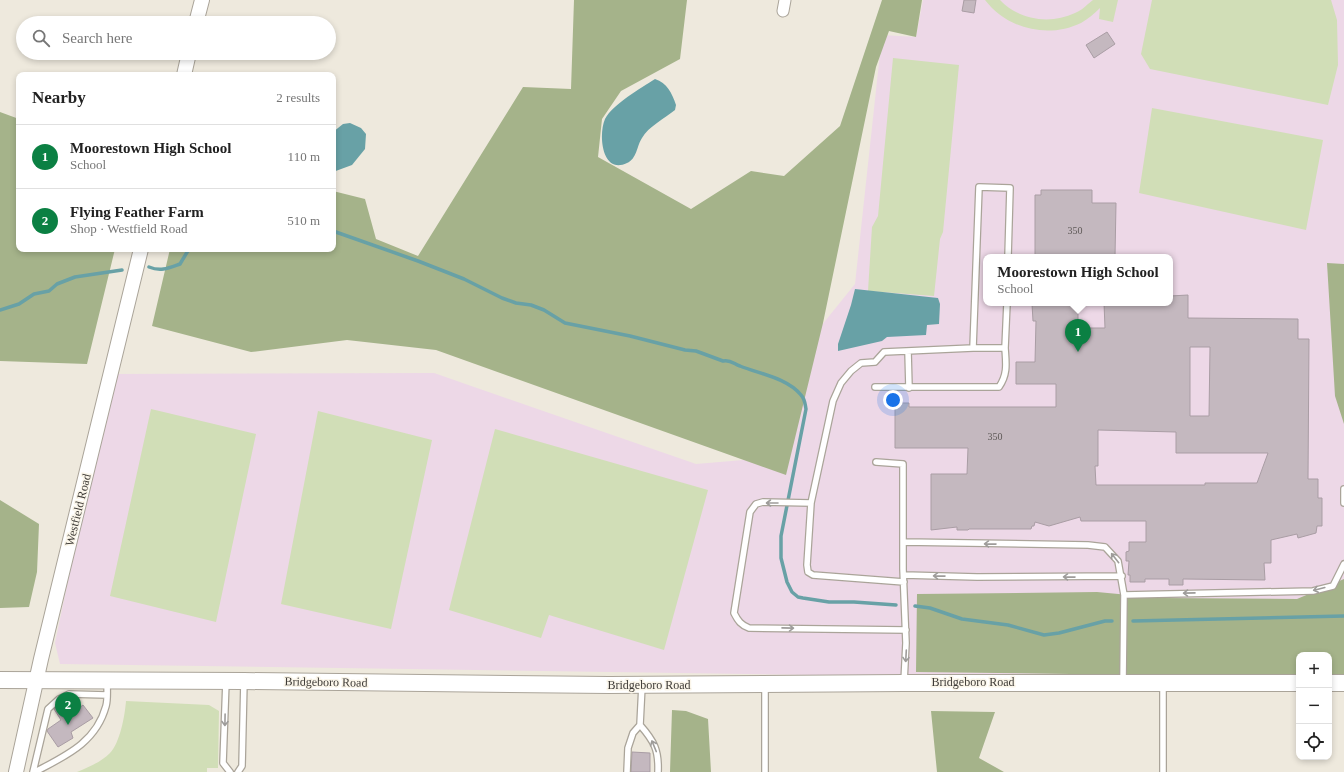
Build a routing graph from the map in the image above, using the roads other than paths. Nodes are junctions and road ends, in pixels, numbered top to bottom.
1 (202, 0) edge
2 (198, 16) edge
3 (187, 60) edge
4 (185, 72) edge
5 (140, 252) edge
6 (1008, 254) edge
7 (1007, 306) edge
8 (973, 348) junction
9 (1006, 348) junction
10 (908, 351) junction
11 (875, 387) dead end
12 (909, 388) junction
13 (876, 462) dead end
14 (1344, 489) edge
15 (811, 503) junction
16 (1344, 503) edge
17 (904, 542) junction
18 (1344, 564) edge
19 (904, 575) junction
20 (1122, 576) junction
21 (904, 582) junction
22 (1124, 595) junction
23 (906, 630) junction
24 (0, 680) edge
25 (37, 680) junction
26 (226, 681) junction
27 (244, 681) junction
28 (904, 682) junction
29 (1123, 682) junction
30 (1163, 682) junction
31 (1296, 683) edge
32 (1332, 683) edge
33 (1344, 683) edge
34 (765, 684) junction
35 (642, 685) junction
36 (107, 688) junction
37 (640, 725) junction
38 (16, 772) edge
39 (34, 772) edge
40 (230, 772) edge
41 (238, 772) edge
42 (627, 772) edge
43 (658, 772) edge
44 (765, 772) edge
45 (1162, 772) edge

1 - 2 street
3 - 4 street
5 - 25 street, Westfield Road
6 - 8 lane
7 - 9 lane
8 - 9 lane
8 - 10 lane
9 - 12 lane
10 - 12 lane
10 - 15 lane
11 - 12 lane
13 - 17 lane
14 - 16 lane
15 - 21 lane
15 -> 23 lane
17 - 19 lane
20 -> 17 lane
18 -> 22 lane
20 -> 19 lane
19 - 21 lane
20 - 22 lane
21 - 23 lane
22 - 29 lane
23 -> 28 lane
24 - 25 main road, Bridgeboro Road
25 - 36 main road, Bridgeboro Road
25 - 38 street, Westfield Road
26 - 27 main road, Bridgeboro Road
26 - 36 main road, Bridgeboro Road
26 -> 40 lane
27 - 35 main road, Bridgeboro Road
27 - 41 lane
28 - 29 main road, Bridgeboro Road
28 - 34 main road, Bridgeboro Road
29 - 30 main road, Bridgeboro Road
30 - 31 main road, Bridgeboro Road
30 - 45 lane
32 - 33 main road
34 - 35 main road, Bridgeboro Road
34 - 44 lane
35 - 37 lane
36 - 39 lane
36 - 39 lane
37 - 42 lane
43 -> 37 lane

